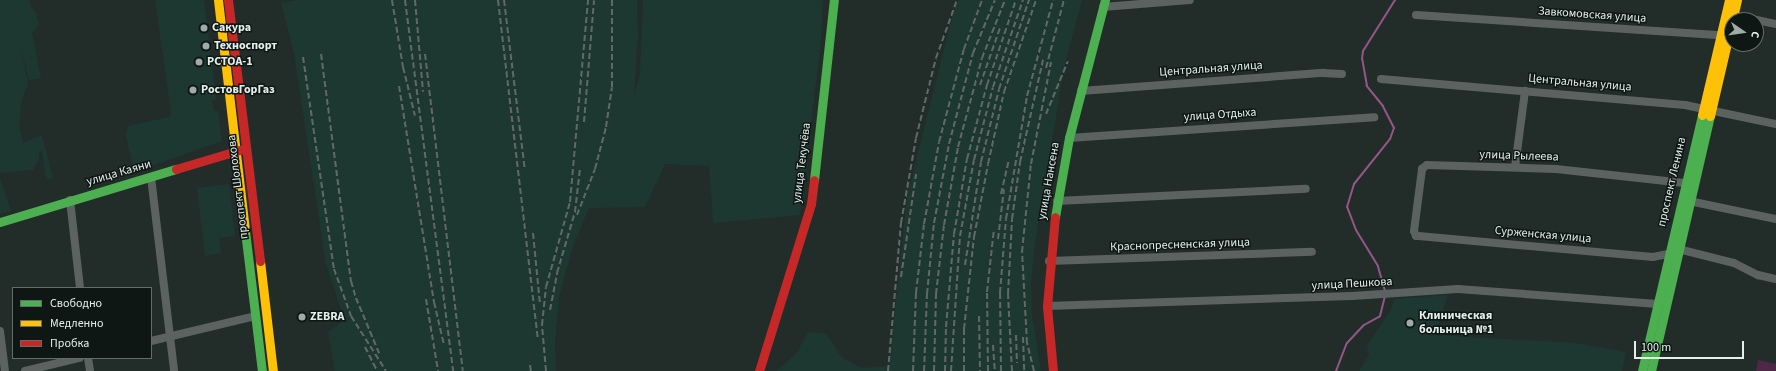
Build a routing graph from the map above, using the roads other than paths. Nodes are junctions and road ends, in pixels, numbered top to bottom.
1 (218, 0) edge
2 (228, 0) edge
3 (834, 0) edge
4 (1190, 0) edge
5 (1729, 0) edge
6 (1737, 0) edge
7 (1104, 3) edge
8 (1734, 12) edge
9 (1416, 15) dead end
10 (1764, 21) edge
11 (1776, 24) edge
12 (1720, 35) junction
13 (1724, 46) edge
14 (1342, 74) dead end
15 (1381, 79) dead end
16 (1525, 90) junction
17 (1081, 91) junction
18 (1706, 108) junction
19 (1374, 117) dead end
20 (1776, 124) edge
21 (1069, 138) junction
22 (246, 148) junction
23 (236, 152) junction
24 (1515, 167) junction
25 (151, 177) junction
26 (1684, 183) junction
27 (1306, 190) dead end
28 (70, 200) junction
29 (1057, 201) junction
30 (1689, 201) junction
31 (1776, 219) edge
32 (0, 222) edge
33 (1416, 236) joint
34 (1678, 249) junction
35 (1312, 252) dead end
36 (1668, 254) junction
37 (1049, 262) junction
38 (1776, 279) edge
39 (80, 287) edge
40 (1657, 304) junction
41 (1047, 306) junction
42 (256, 316) junction
43 (0, 331) edge
44 (170, 336) junction
45 (152, 341) edge
46 (75, 359) edge
47 (88, 359) edge
48 (5, 371) edge
49 (25, 371) edge
50 (90, 371) edge
51 (174, 371) edge
52 (262, 371) edge
53 (272, 371) edge
54 (760, 371) edge
55 (1053, 371) edge
56 (1642, 371) edge
57 (1651, 371) edge

1 - 23 main road, проспект Шолохова
2 - 22 main road, проспект Шолохова
3 - 54 main road, улица Текучёва
4 - 7 street
5 - 12 main road, проспект Ленина
6 - 8 main road, проспект Ленина
7 - 17 main road, улица Нансена
9 - 12 street, Завкомовская улица
10 - 11 street
12 - 18 main road, проспект Ленина
13 - 18 main road, проспект Ленина
14 - 17 street, Центральная улица
15 - 16 street, Центральная улица
16 - 18 street, Центральная улица
16 - 24 street
17 - 21 main road, улица Нансена
18 - 20 street, Центральная улица
18 - 26 main road, проспект Ленина
18 - 30 main road, проспект Ленина
19 - 21 street, улица Отдыха
21 - 29 main road, улица Нансена
22 - 23 main road, улица Каяни
22 - 53 main road, проспект Шолохова
23 - 25 main road, улица Каяни
23 - 42 main road, проспект Шолохова
24 - 26 street, улица Рылеева
24 - 33 street, улица Рылеева
25 - 28 main road, улица Каяни
25 - 44 street
26 - 36 main road, проспект Ленина
27 - 29 street
28 - 32 main road, улица Каяни
28 - 39 street
29 - 37 main road, улица Нансена
30 - 31 street
30 - 34 main road, проспект Ленина
33 - 36 street, Сурженская улица
34 - 38 street
34 - 57 main road, проспект Ленина
35 - 37 street, Краснопресненская улица
36 - 40 main road, проспект Ленина
37 - 41 main road, улица Нансена
40 - 41 street, улица Пешкова
40 - 56 main road, проспект Ленина
41 - 55 main road, улица Нансена
42 - 44 street
42 - 52 main road, проспект Шолохова
43 - 48 street
44 - 45 street
44 - 51 street
46 - 49 street
47 - 50 street

